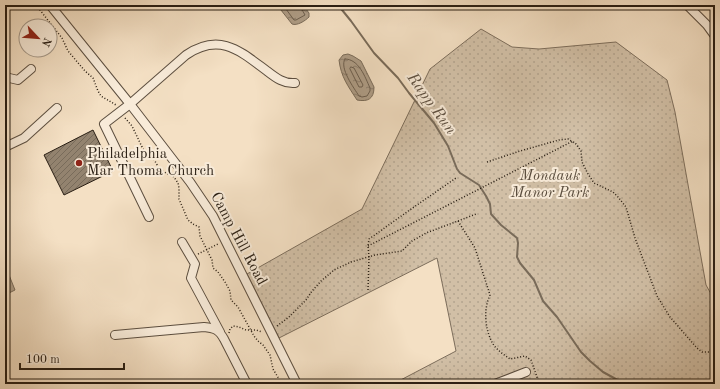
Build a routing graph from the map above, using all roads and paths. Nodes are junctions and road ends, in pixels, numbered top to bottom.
1 (36, 5) edge
2 (50, 5) edge
3 (687, 5) edge
4 (715, 36) edge
5 (31, 69) dead end
6 (5, 77) edge
7 (295, 84) dead end
8 (130, 104) junction
9 (57, 108) dead end
10 (121, 111) junction
11 (573, 141) junction
12 (5, 147) edge
13 (487, 162) dead end
14 (456, 178) dead end
15 (476, 214) dead end
16 (148, 217) dead end
17 (458, 221) junction
18 (225, 241) junction
19 (182, 242) dead end
20 (368, 246) junction
21 (207, 249) junction
22 (369, 257) junction
23 (191, 258) junction
24 (368, 290) dead end
25 (270, 329) junction
26 (251, 330) junction
27 (115, 335) dead end
28 (222, 336) junction
29 (715, 352) edge
30 (526, 372) dead end
31 (247, 384) edge
32 (282, 384) edge
33 (297, 384) edge
34 (495, 384) edge
35 (536, 384) edge

1 - 10 path
2 - 8 street, Camp Hill Road
3 - 4 street
5 - 6 street
7 - 8 street
8 - 10 street
8 - 18 street, Camp Hill Road
9 - 12 street
10 - 16 street
10 - 21 path
11 - 13 path
11 - 20 path
11 - 29 path
14 - 20 path
15 - 17 path
17 - 22 path
17 - 35 path
18 - 21 path
18 - 25 street, Camp Hill Road
19 - 23 street
20 - 22 path
21 - 23 path
21 - 26 path
22 - 24 path
22 - 25 path
23 - 28 street
25 - 26 path
25 - 33 street, Camp Hill Road
26 - 28 path
26 - 32 path
27 - 28 street
28 - 31 street
30 - 34 street

